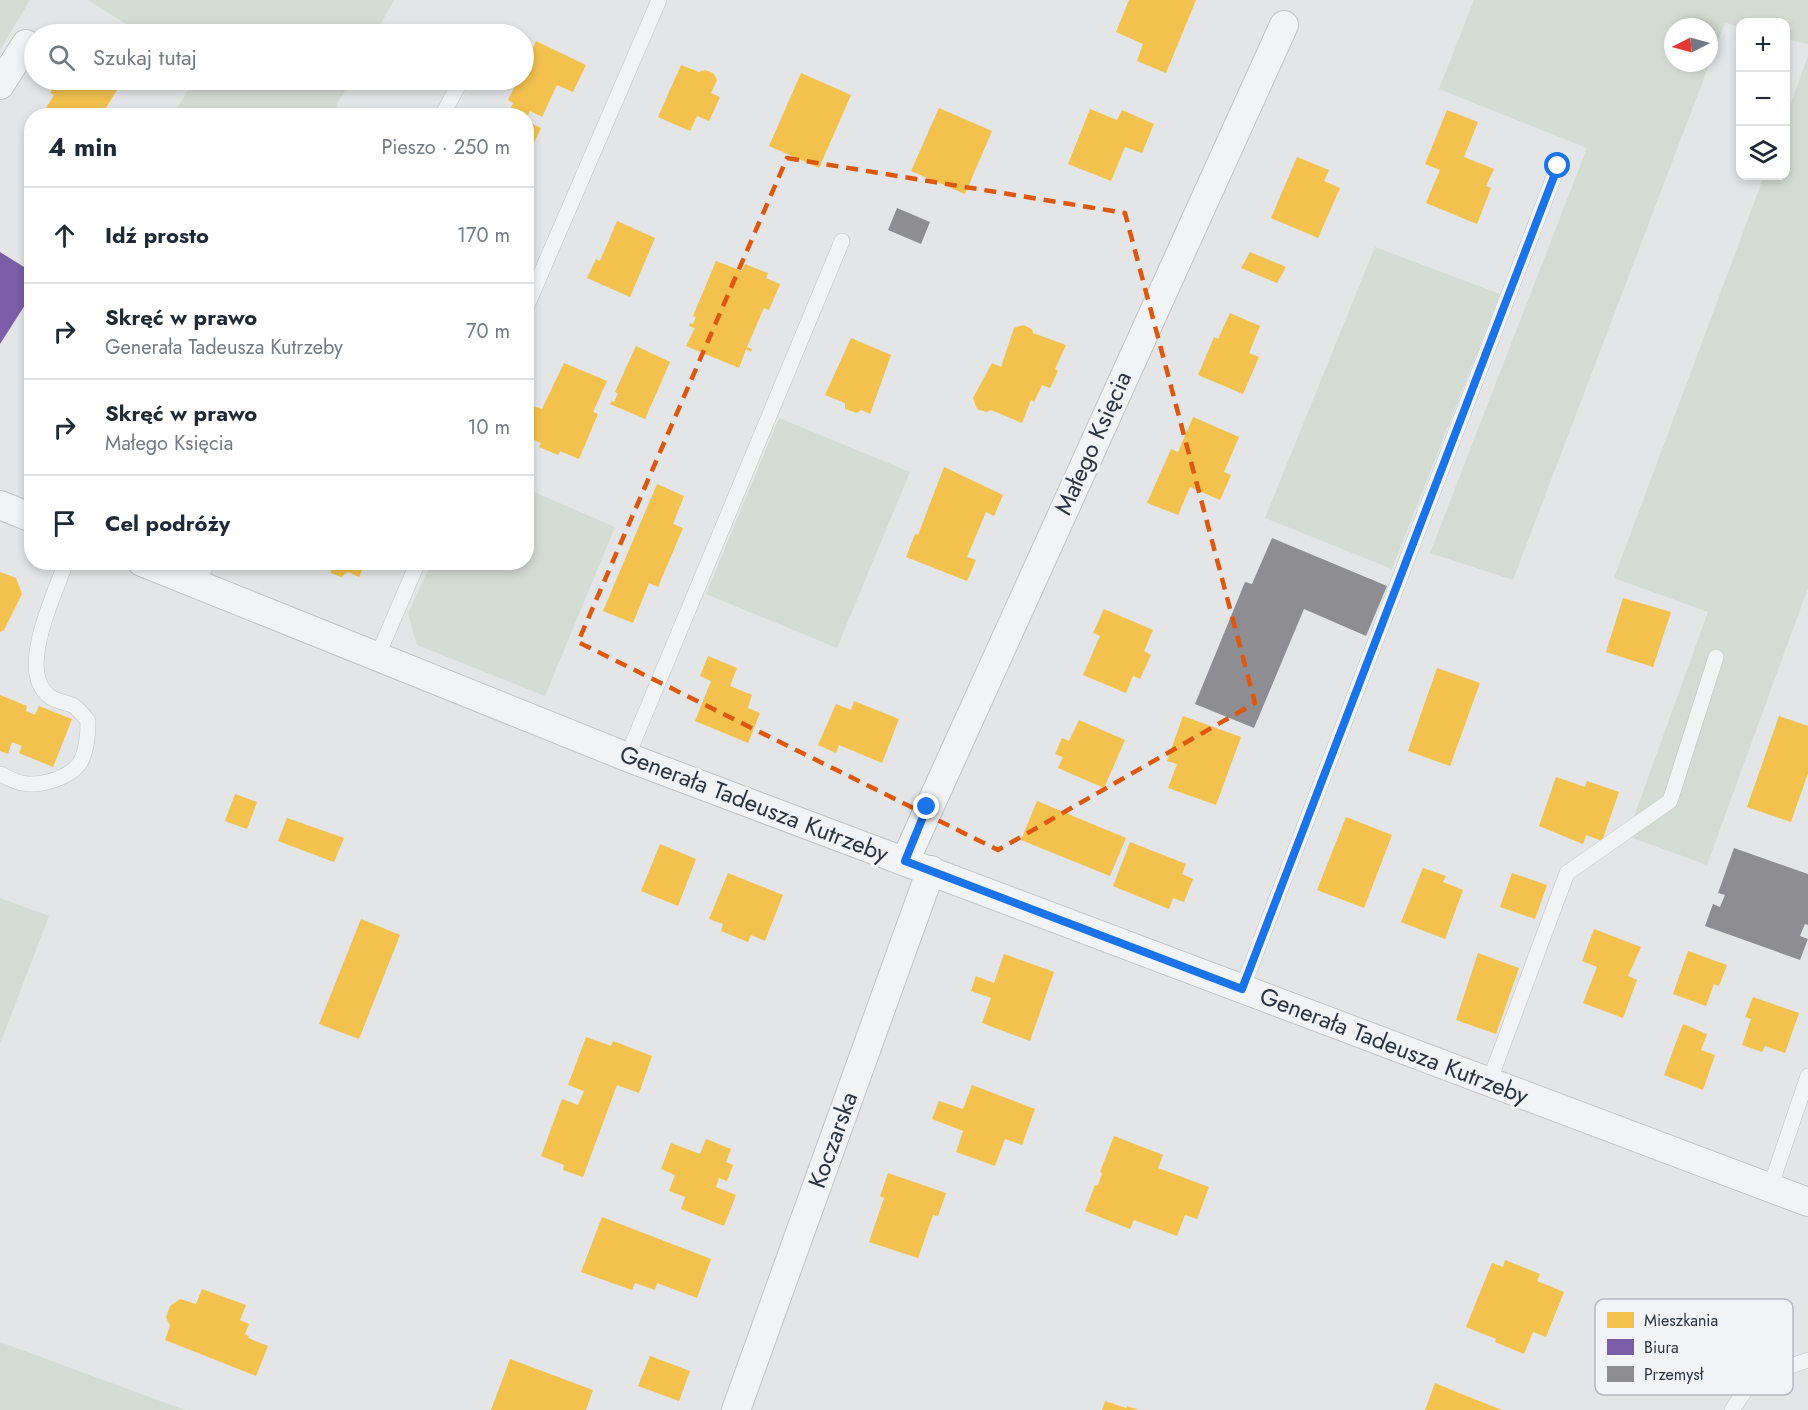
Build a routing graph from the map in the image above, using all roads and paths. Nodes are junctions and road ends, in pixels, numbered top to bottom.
1 (658, 0) edge
2 (1284, 25) dead end
3 (24, 47) edge
4 (0, 85) edge
5 (456, 90) edge
6 (446, 108) edge
7 (1558, 166) dead end
8 (842, 241) dead end
9 (534, 289) edge
10 (0, 505) edge
11 (24, 515) edge
12 (63, 570) edge
13 (182, 570) edge
14 (414, 570) edge
15 (202, 574) edge
16 (377, 657) junction
17 (1716, 657) dead end
18 (627, 757) junction
19 (0, 774) edge
20 (918, 866) junction
21 (1242, 989) junction
22 (1808, 1076) edge
23 (1489, 1082) junction
24 (1770, 1188) junction
25 (1808, 1202) edge
26 (1808, 1360) edge
27 (1793, 1365) edge
28 (1742, 1395) edge
29 (736, 1410) edge
30 (1732, 1410) edge

1 - 9 lane
2 - 20 street, Małego Księcia
3 - 4 street
5 - 6 lane
7 - 21 lane
8 - 18 lane
10 - 11 street
12 - 19 lane
13 - 15 street, Generała Tadeusza Kutrzeby
14 - 16 lane
15 - 16 street, Generała Tadeusza Kutrzeby
16 - 18 street, Generała Tadeusza Kutrzeby
17 - 23 lane
18 - 20 street, Generała Tadeusza Kutrzeby
20 - 21 street, Generała Tadeusza Kutrzeby
20 - 29 street, Koczarska
21 - 23 street, Generała Tadeusza Kutrzeby
22 - 24 lane
23 - 24 street, Generała Tadeusza Kutrzeby
24 - 25 street, Generała Tadeusza Kutrzeby
26 - 27 lane
28 - 30 lane

